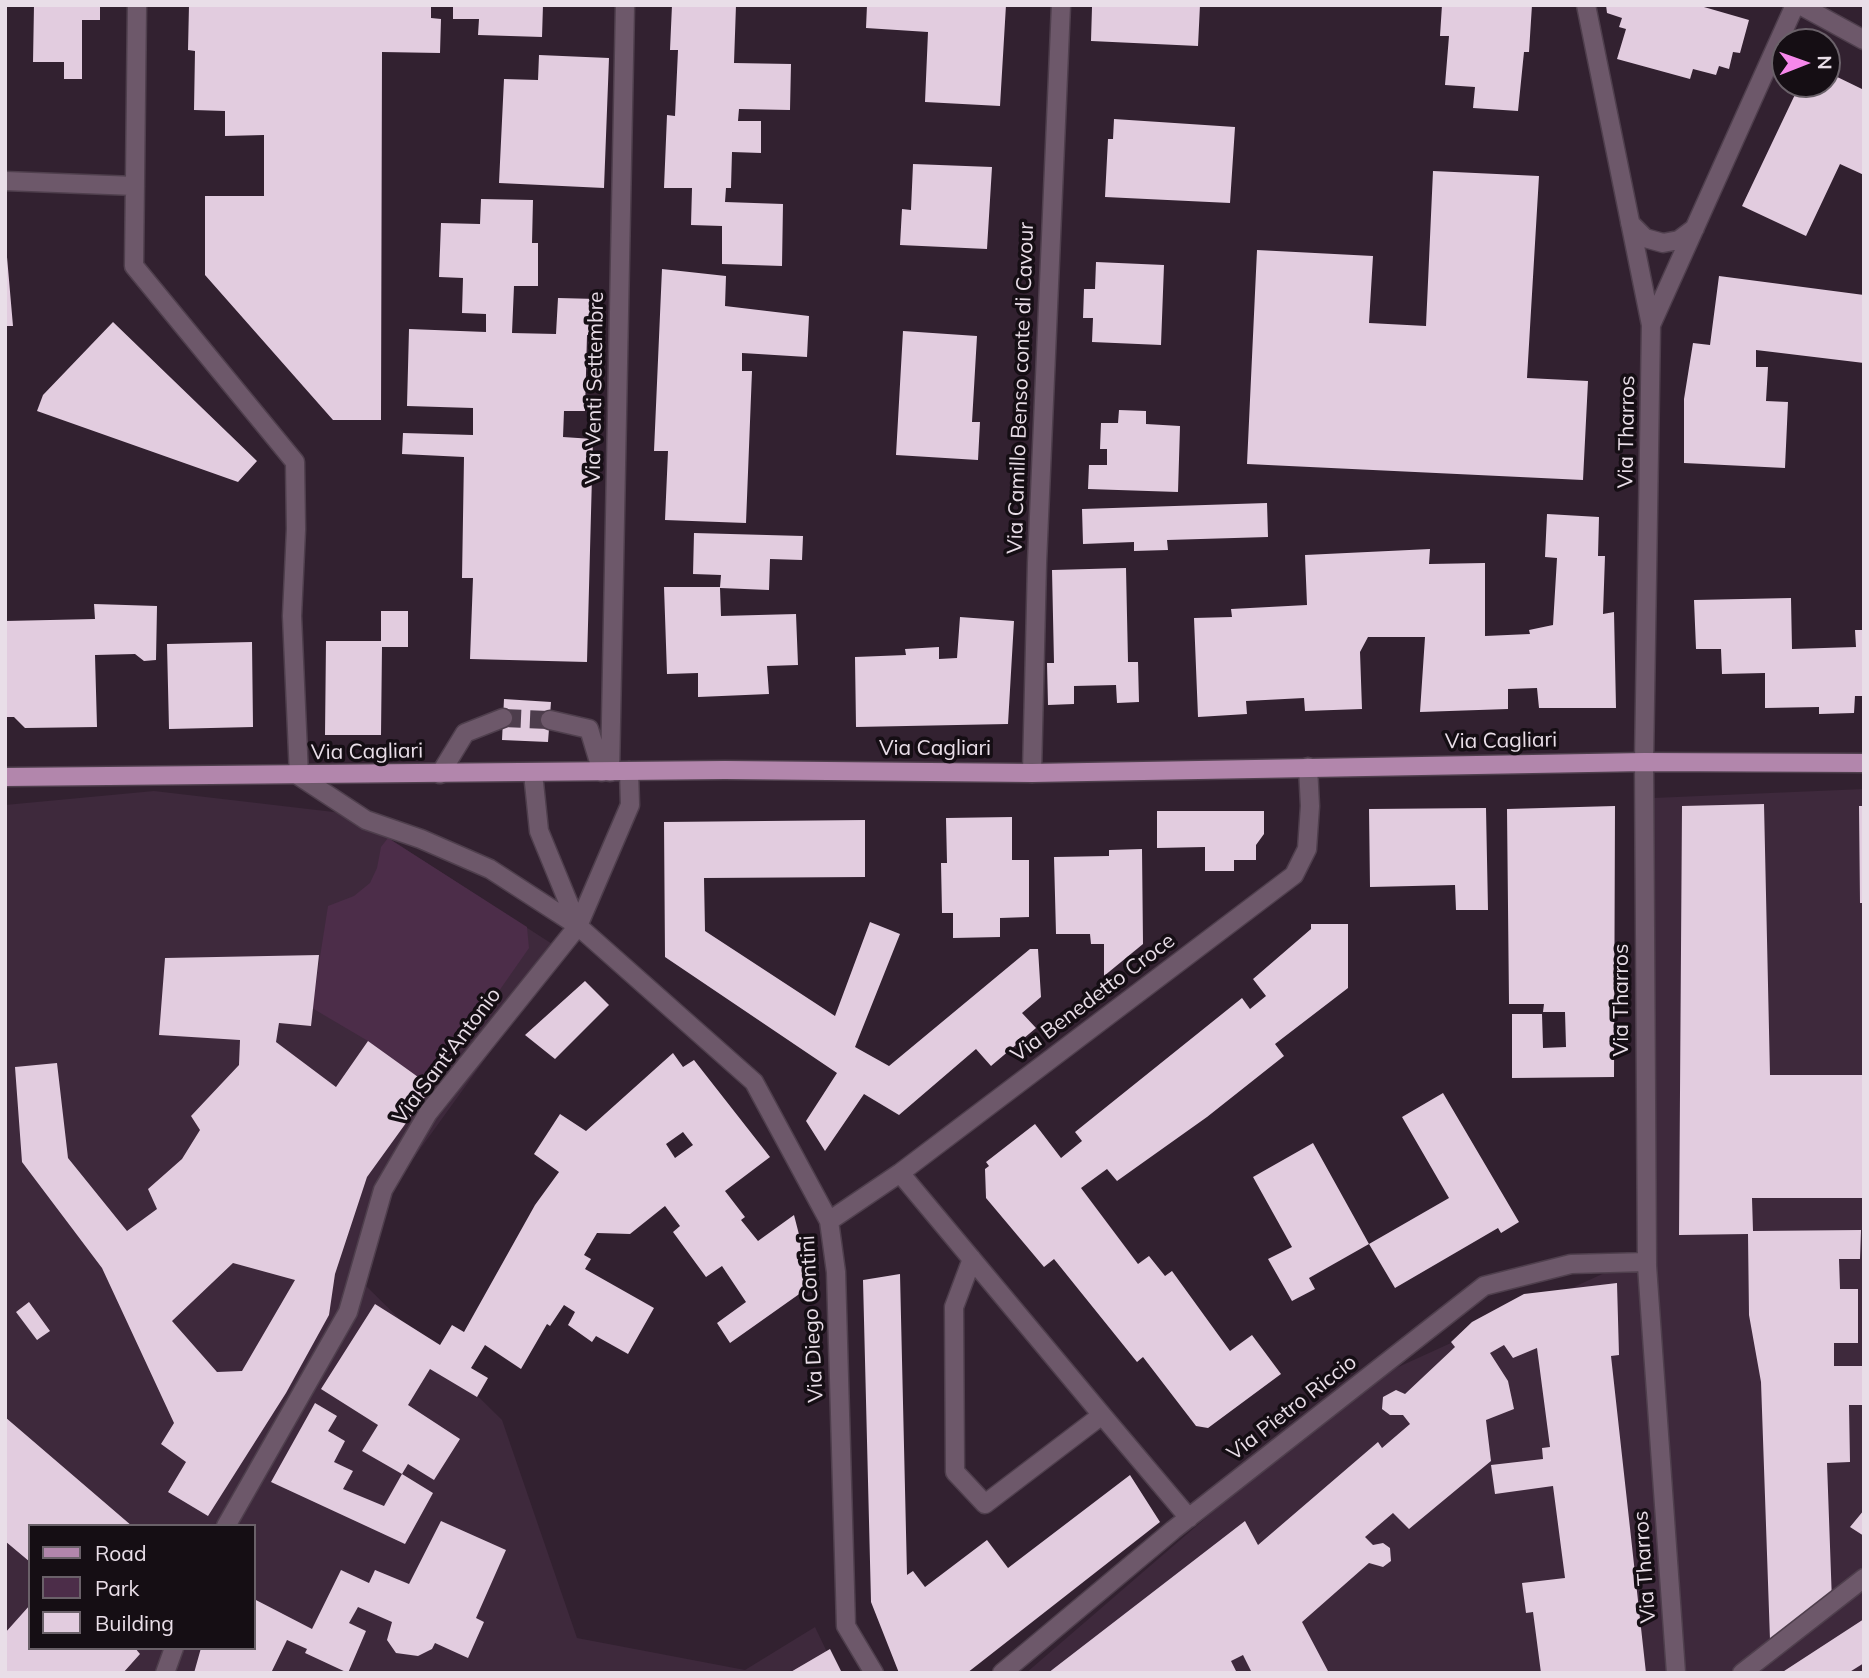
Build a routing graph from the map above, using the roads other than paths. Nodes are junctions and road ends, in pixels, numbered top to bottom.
1 (137, 5) edge
2 (625, 5) edge
3 (1061, 5) edge
4 (1586, 5) edge
5 (1797, 5) edge
6 (1864, 40) edge
7 (5, 181) edge
8 (135, 186) junction
9 (1628, 219) junction
10 (1697, 225) junction
11 (1651, 326) junction
12 (503, 718) tunnel mouth
13 (550, 720) tunnel mouth
14 (1644, 762) junction
15 (1864, 763) edge
16 (1308, 767) junction
17 (629, 771) junction
18 (606, 772) junction
19 (533, 773) junction
20 (1032, 773) junction
21 (440, 774) junction
22 (299, 776) junction
23 (5, 777) edge
24 (578, 926) junction
25 (900, 1173) junction
26 (829, 1222) junction
27 (972, 1259) junction
28 (1647, 1262) junction
29 (1102, 1415) junction
30 (1189, 1518) junction
31 (227, 1524) edge
32 (1864, 1578) edge
33 (173, 1650) edge
34 (165, 1673) edge
35 (874, 1673) edge
36 (1002, 1673) edge
37 (1676, 1673) edge
38 (1742, 1673) edge

1 - 8 street
2 - 18 street, Via Venti Settembre
3 - 20 street, Via Camillo Benso conte di Cavour
4 - 9 street, Via Tharros
5 - 6 street
5 - 10 street, Via Tharros
7 - 8 street
8 - 22 street
9 - 10 street
9 - 11 street, Via Tharros
10 - 11 street, Via Tharros
11 - 14 street, Via Tharros
12 - 21 street
13 - 18 street
14 - 15 main road, Via Cagliari
14 - 16 main road, Via Cagliari
14 - 28 street, Via Tharros
16 - 20 main road, Via Cagliari
16 - 25 street, Via Benedetto Croce
17 - 18 main road, Via Cagliari
17 - 20 main road, Via Cagliari
17 - 24 street, Via Sant'Antonio
18 - 19 main road, Via Cagliari
19 - 21 main road, Via Cagliari
19 - 24 street
21 - 22 main road, Via Cagliari
22 - 23 main road, Via Cagliari
22 - 24 street, Via Diego Contini
24 - 26 street, Via Diego Contini
24 - 31 street, Via Sant'Antonio
25 - 26 street, Via Benedetto Croce
25 - 27 street
26 - 35 street, Via Diego Contini
27 - 29 street
27 - 29 street
28 - 30 street, Via Pietro Riccio
28 - 37 street, Via Tharros
29 - 30 street
30 - 36 street, Via Pietro Riccio
32 - 38 street
33 - 34 street

